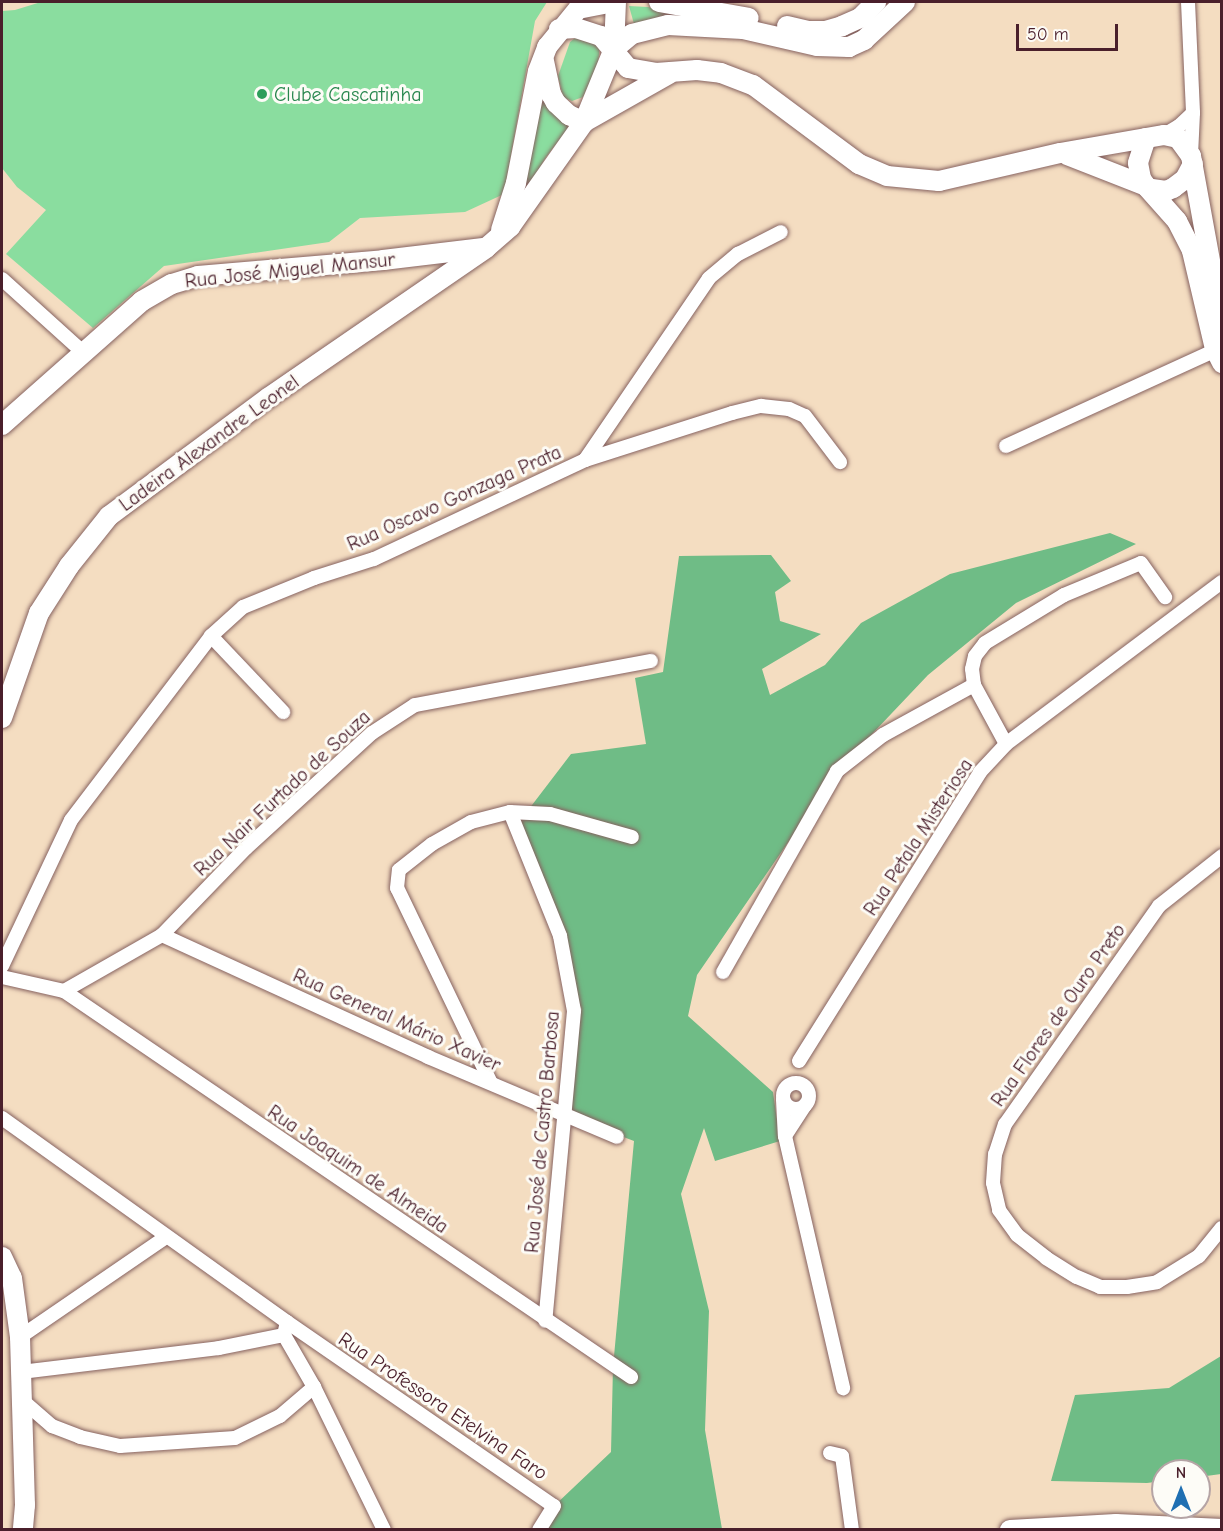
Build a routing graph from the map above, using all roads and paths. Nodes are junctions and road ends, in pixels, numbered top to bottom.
1 (615, 2) edge
2 (659, 2) edge
3 (876, 2) edge
4 (905, 2) edge
5 (1188, 2) edge
6 (579, 5) edge
7 (559, 29) junction
8 (614, 49) junction
9 (543, 56) junction
10 (669, 74) junction
11 (1192, 113) junction
12 (584, 122) junction
13 (1155, 137) junction
14 (1060, 153) junction
15 (1192, 160) junction
16 (1149, 188) junction
17 (781, 232) dead end
18 (492, 243) junction
19 (2, 279) edge
20 (1221, 327) edge
21 (84, 353) junction
22 (1219, 353) edge
23 (2, 425) edge
24 (1006, 446) dead end
25 (585, 460) junction
26 (840, 462) dead end
27 (1221, 582) edge
28 (1165, 597) dead end
29 (211, 636) junction
30 (651, 660) dead end
31 (974, 685) junction
32 (283, 712) dead end
33 (2, 718) edge
34 (1006, 744) junction
35 (510, 812) junction
36 (632, 837) dead end
37 (1221, 856) edge
38 (162, 935) junction
39 (2, 966) edge
40 (723, 972) dead end
41 (2, 977) edge
42 (64, 991) junction
43 (799, 1061) junction
44 (491, 1083) junction
45 (807, 1089) junction
46 (783, 1095) junction
47 (805, 1105) junction
48 (563, 1114) junction
49 (2, 1118) edge
50 (785, 1136) junction
51 (617, 1137) dead end
52 (1221, 1228) edge
53 (166, 1237) junction
54 (2, 1257) edge
55 (545, 1321) junction
56 (285, 1329) junction
57 (20, 1337) junction
58 (21, 1372) junction
59 (631, 1377) dead end
60 (314, 1387) junction
61 (843, 1389) dead end
62 (22, 1400) junction
63 (830, 1453) dead end
64 (1221, 1529) edge
65 (23, 1530) edge
66 (384, 1530) edge
67 (539, 1530) edge
68 (852, 1530) edge
69 (1010, 1530) edge

1 - 6 street, Ladeira Alexandre Leonel
1 - 8 street, Ladeira Alexandre Leonel
2 - 3 street
4 - 8 street
5 - 11 street
6 - 7 street, Ladeira Alexandre Leonel
7 - 8 street
7 - 9 street, Ladeira Alexandre Leonel
8 - 10 street
8 - 12 street, Ladeira Alexandre Leonel
9 - 12 street
9 - 18 street, Ladeira Alexandre Leonel
10 - 12 street
10 - 14 street
11 - 13 street
11 - 15 street
12 - 18 street, Ladeira Alexandre Leonel
13 - 14 street
13 - 15 street
13 - 16 street
14 - 16 street
15 - 16 street
15 - 20 street
16 - 22 street
17 - 25 street
18 - 21 street, Rua José Miguel Mansur
18 - 33 street, Ladeira Alexandre Leonel
19 - 21 street
21 - 23 street, Rua José Miguel Mansur
22 - 24 street
25 - 26 street, Rua Oscavo Gonzaga Prata
25 - 29 street, Rua Oscavo Gonzaga Prata
27 - 34 street, Rua Petala Misteriosa
28 - 31 street
29 - 32 street
29 - 39 street, Rua Oscavo Gonzaga Prata
30 - 38 street, Rua Nair Furtado de Souza
31 - 34 street
31 - 40 street
34 - 43 street, Rua Petala Misteriosa
35 - 36 street
35 - 44 street
35 - 48 street, Rua José de Castro Barbosa
37 - 52 street, Rua Flores de Ouro Preto
38 - 42 street, Rua Nair Furtado de Souza
38 - 44 street, Rua General Mário Xavier
41 - 42 street
42 - 55 street, Rua Joaquim de Almeida
43 - 45 street
43 - 46 street, Rua Petala Misteriosa
44 - 48 street, Rua General Mário Xavier
45 - 46 street
45 - 47 street
46 - 47 street
46 - 50 street
47 - 50 street
48 - 51 street, Rua General Mário Xavier
48 - 55 street, Rua José de Castro Barbosa
49 - 53 street, Rua Professora Etelvina Faro
50 - 61 street
53 - 56 street, Rua Professora Etelvina Faro
53 - 57 street
54 - 57 street
55 - 59 street, Rua Joaquim de Almeida
56 - 58 street
56 - 60 street, Rua Professora Etelvina Faro
56 - 67 street, Rua Professora Etelvina Faro
57 - 58 street
58 - 62 street
60 - 62 street
60 - 66 street, Rua Professora Etelvina Faro
62 - 65 street
63 - 68 street
64 - 69 street

